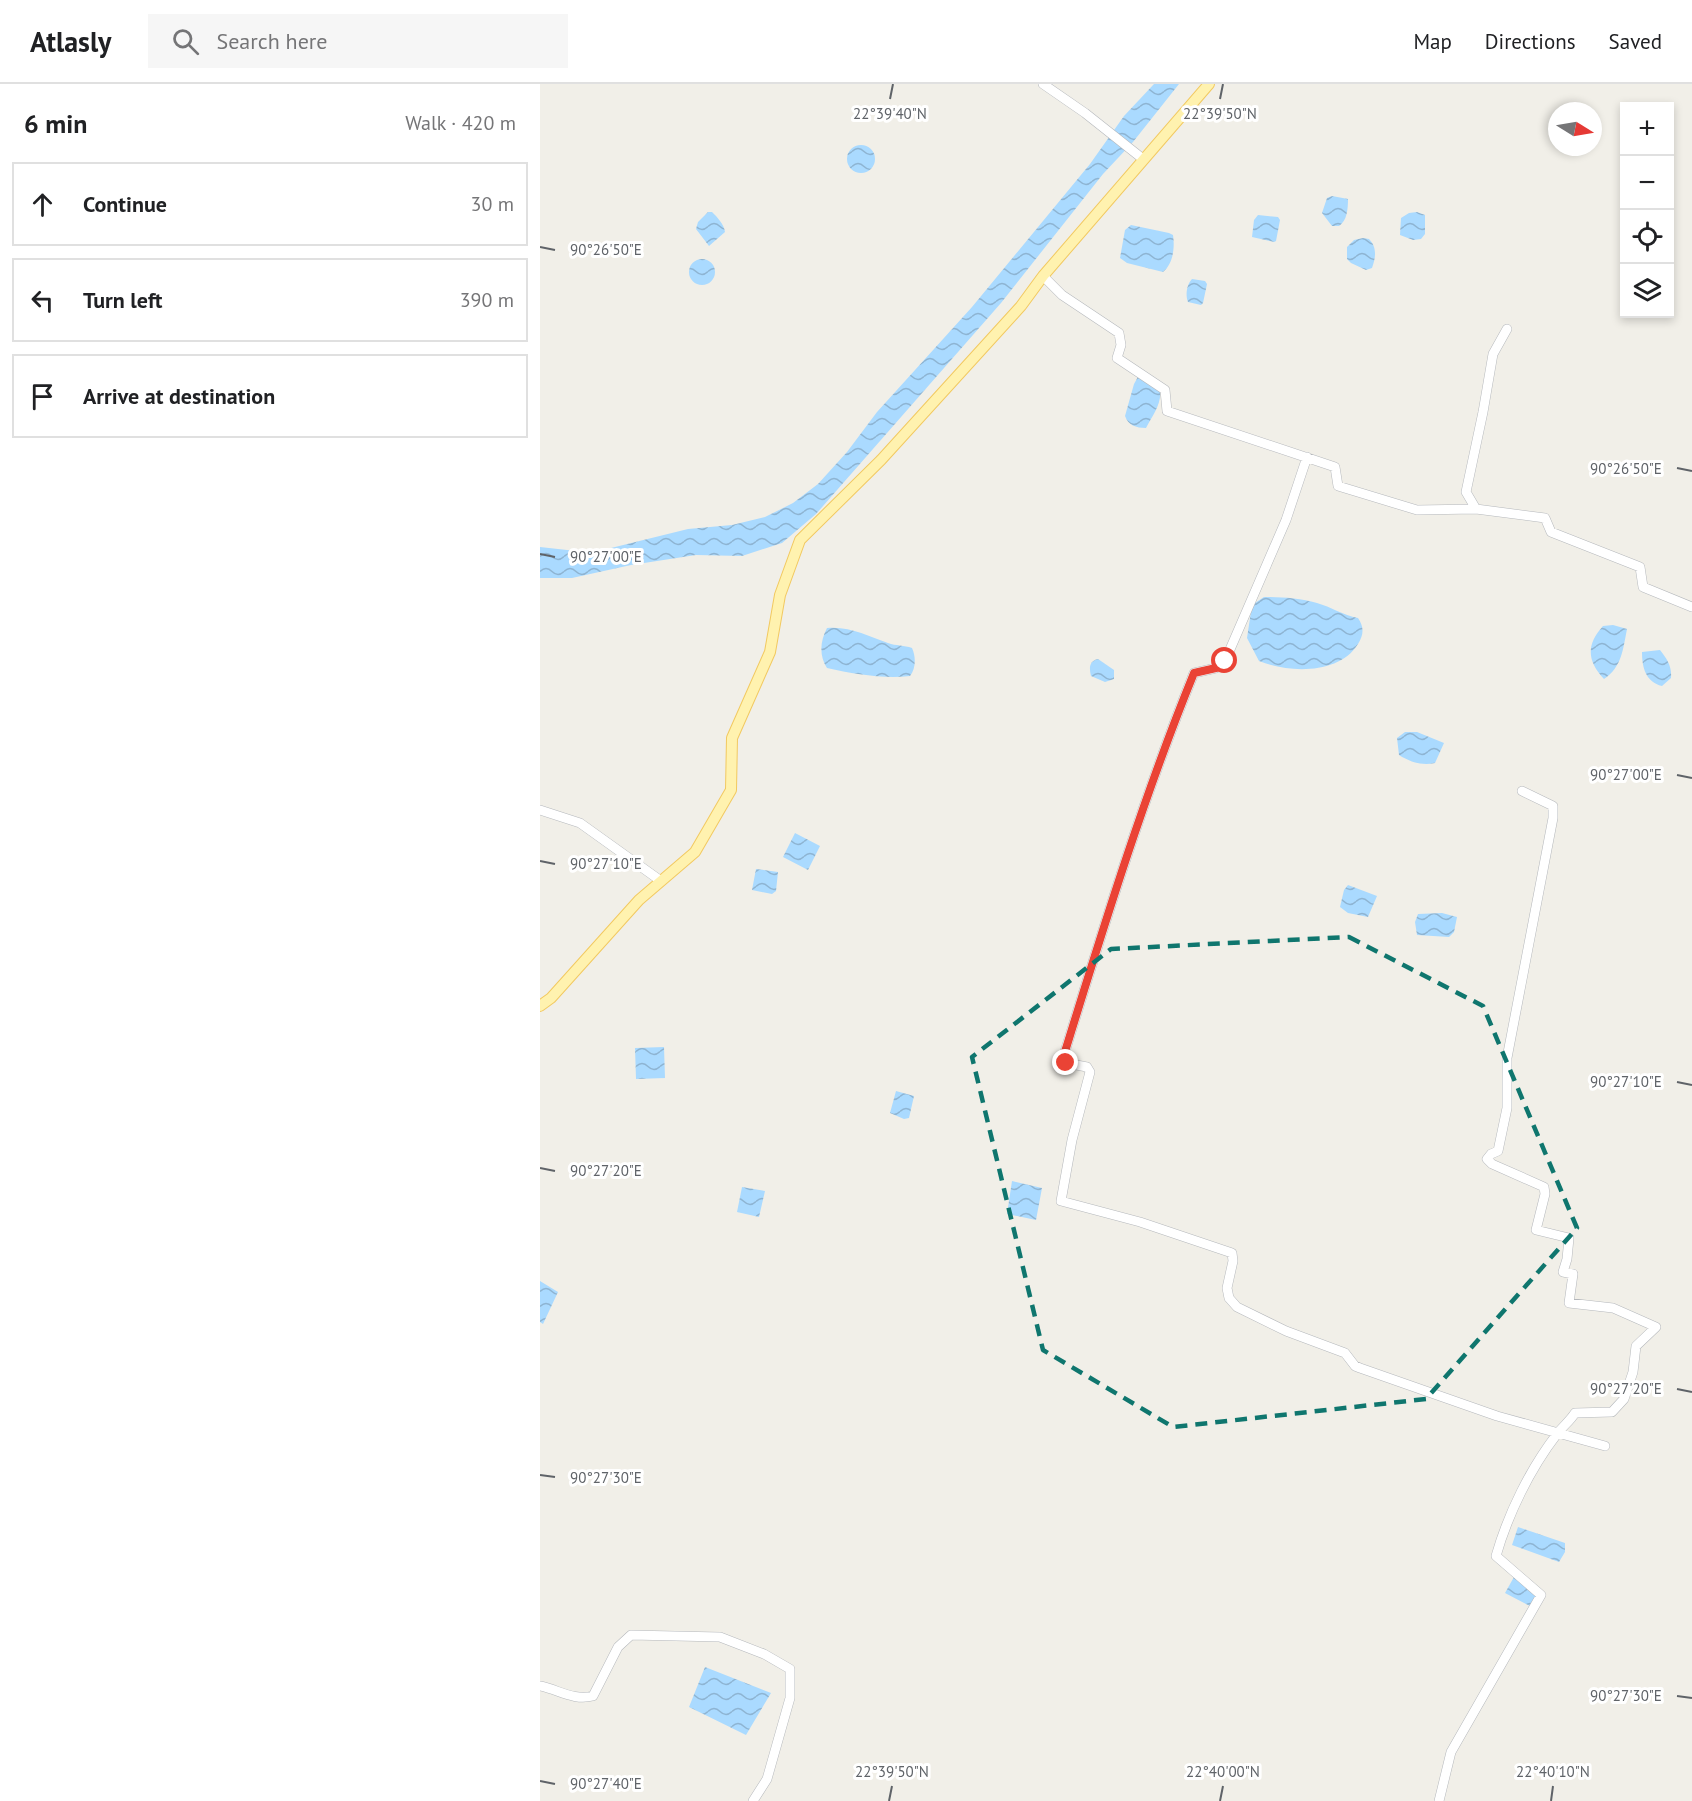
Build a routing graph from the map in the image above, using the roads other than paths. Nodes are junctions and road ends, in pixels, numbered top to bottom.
1 (1043, 84) edge
2 (1209, 84) edge
3 (1143, 159) junction
4 (1043, 276) junction
5 (1507, 329) dead end
6 (1307, 457) junction
7 (1476, 509) junction
8 (1692, 607) edge
9 (1522, 791) dead end
10 (540, 810) edge
11 (661, 881) junction
12 (540, 1006) edge
13 (1558, 1433) junction
14 (1605, 1446) dead end
15 (540, 1686) edge
16 (753, 1801) edge
17 (1439, 1801) edge

1 - 3 street
2 - 3 main road
3 - 4 main road
4 - 6 street
4 - 11 main road
5 - 7 street
6 - 7 street
6 - 13 street
7 - 8 street
9 - 13 street
10 - 11 street
11 - 12 main road
13 - 14 street
13 - 17 street
15 - 16 street

